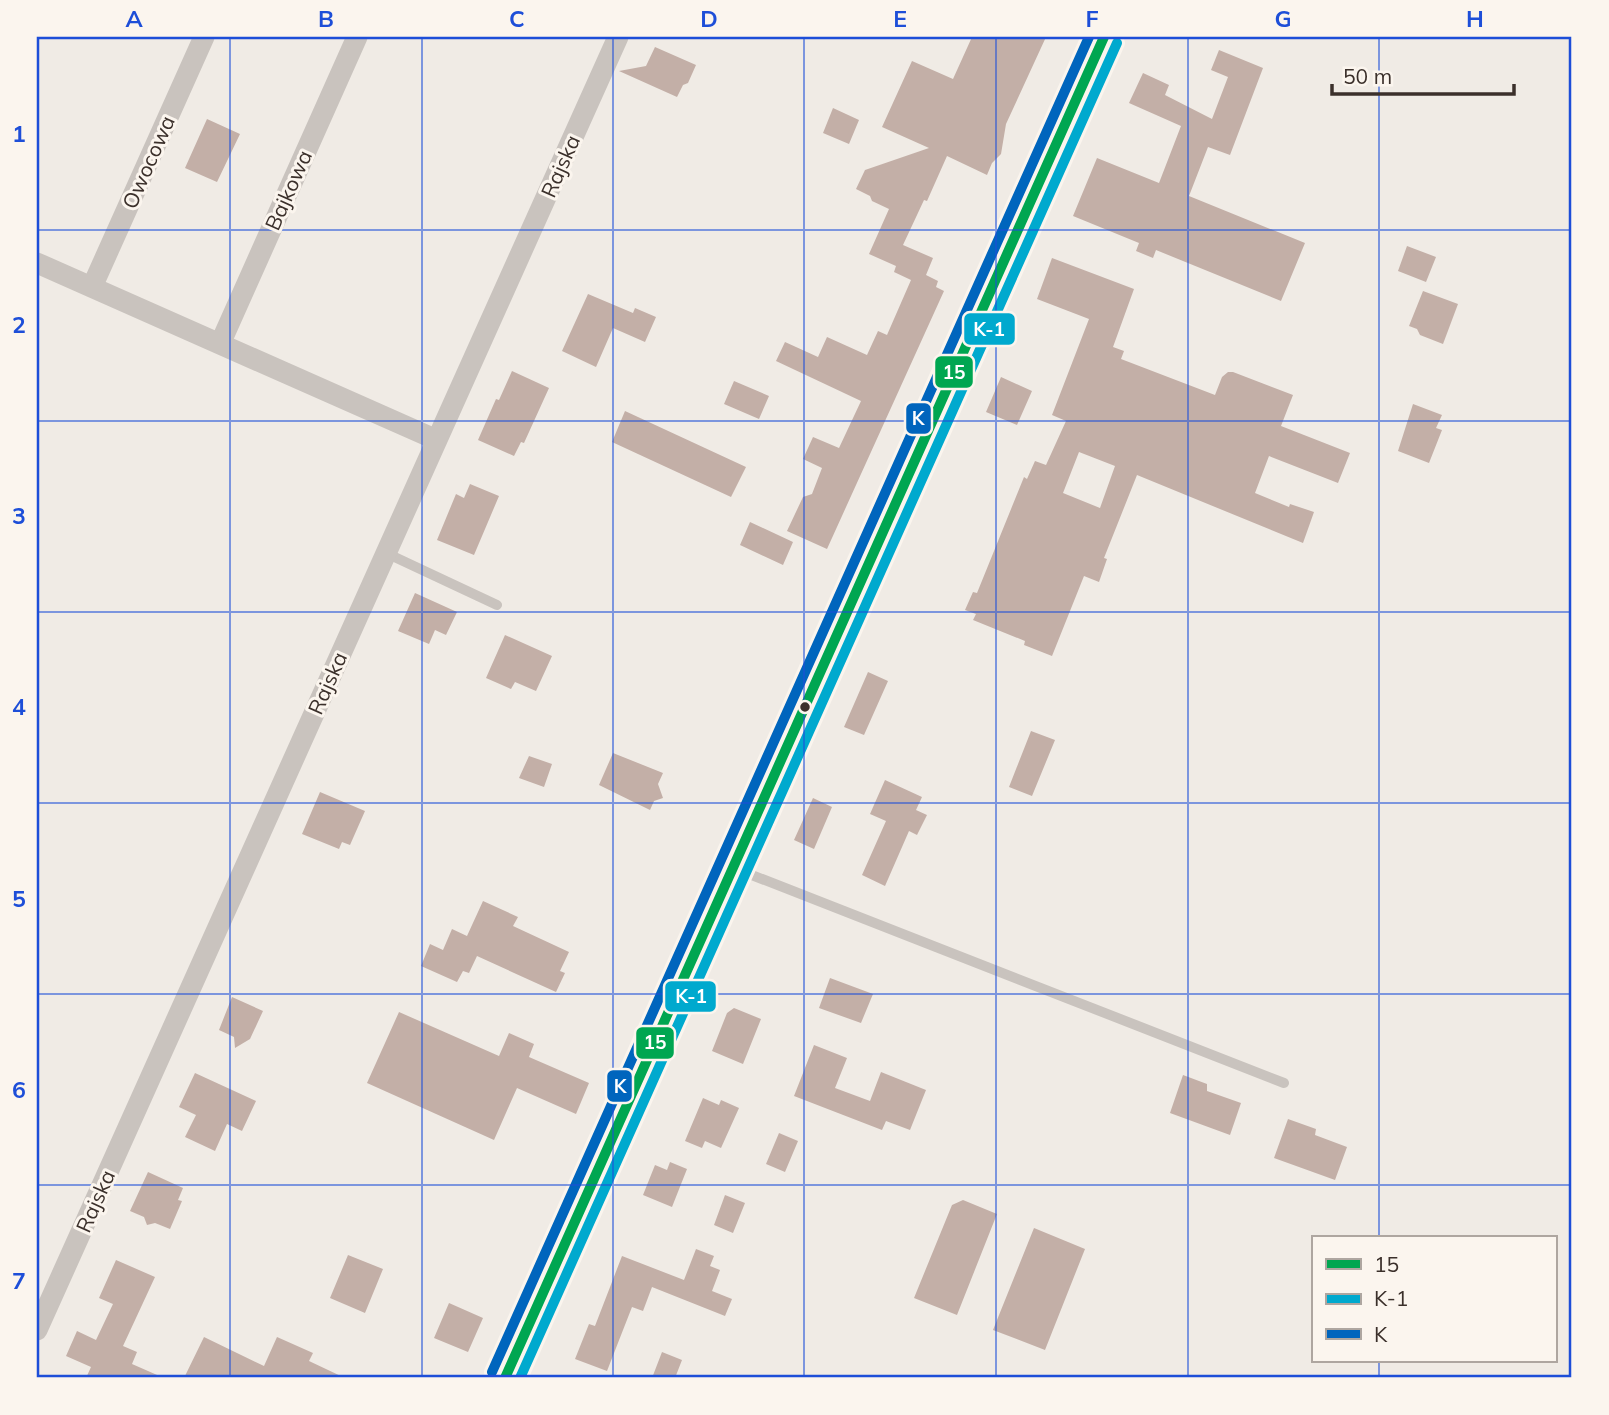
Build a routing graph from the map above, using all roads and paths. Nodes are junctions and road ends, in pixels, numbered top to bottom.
1 (204, 37) edge
2 (357, 37) edge
3 (618, 37) edge
4 (1104, 37) edge
5 (37, 263) edge
6 (92, 287) junction
7 (220, 344) junction
8 (437, 440) junction
9 (386, 553) junction
10 (497, 605) dead end
11 (733, 868) junction
12 (1284, 1083) dead end
13 (37, 1330) edge
14 (505, 1378) edge

1 - 6 street, Owocowa
2 - 7 street, Bajkowa
3 - 8 street, Rajska
4 - 11 main road
5 - 6 street
6 - 7 street
7 - 8 street
8 - 9 street, Rajska
9 - 10 lane
9 - 13 street, Rajska
11 - 12 lane
11 - 14 main road

